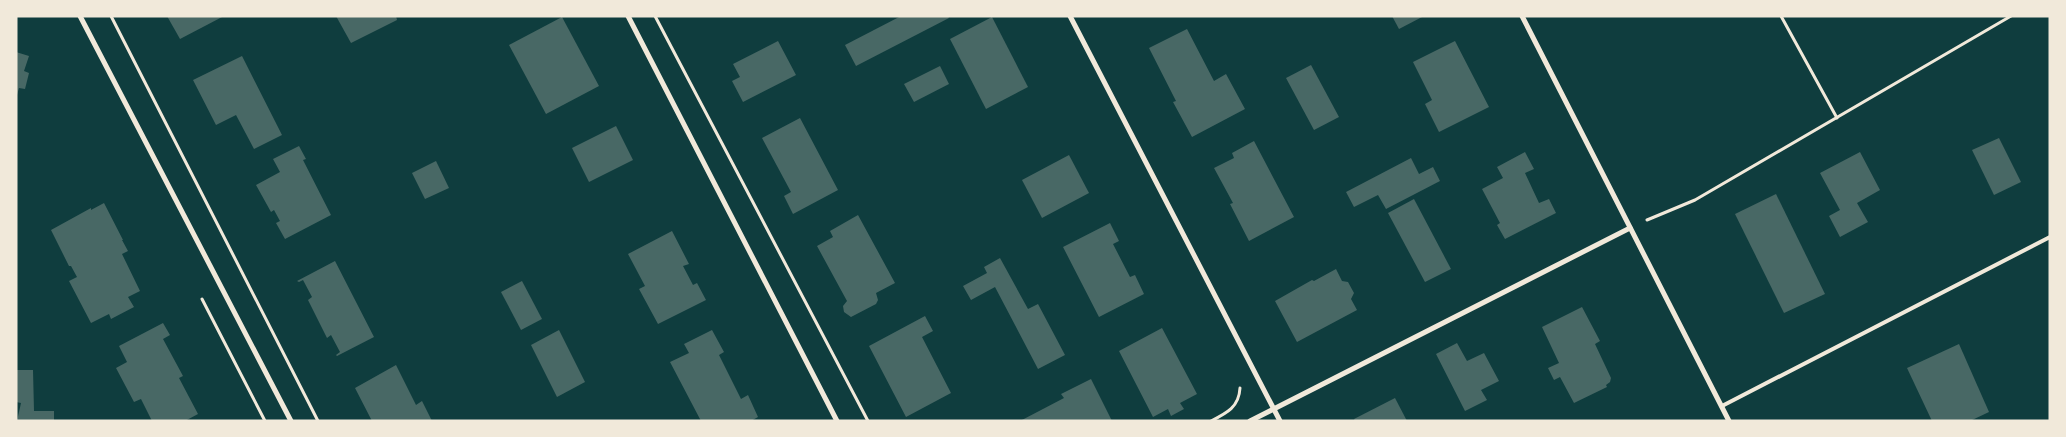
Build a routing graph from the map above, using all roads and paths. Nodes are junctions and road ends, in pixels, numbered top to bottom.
1 (80, 16) edge
2 (111, 16) edge
3 (628, 16) edge
4 (655, 16) edge
5 (1070, 16) edge
6 (1522, 16) edge
7 (1781, 16) edge
8 (2011, 16) edge
9 (1837, 118) junction
10 (1630, 228) junction
11 (2050, 237) edge
12 (1722, 406) junction
13 (1273, 409) junction
14 (290, 421) edge
15 (318, 421) edge
16 (837, 421) edge
17 (868, 421) edge
18 (1250, 421) edge
19 (1280, 421) edge
20 (1729, 421) edge

1 - 14 street
2 - 15 path
3 - 16 street
4 - 17 path
5 - 13 street
6 - 10 street
7 - 9 path
8 - 9 path
9 - 10 path
10 - 12 street
10 - 13 street
11 - 12 lane
12 - 20 street
13 - 18 street
13 - 19 street

